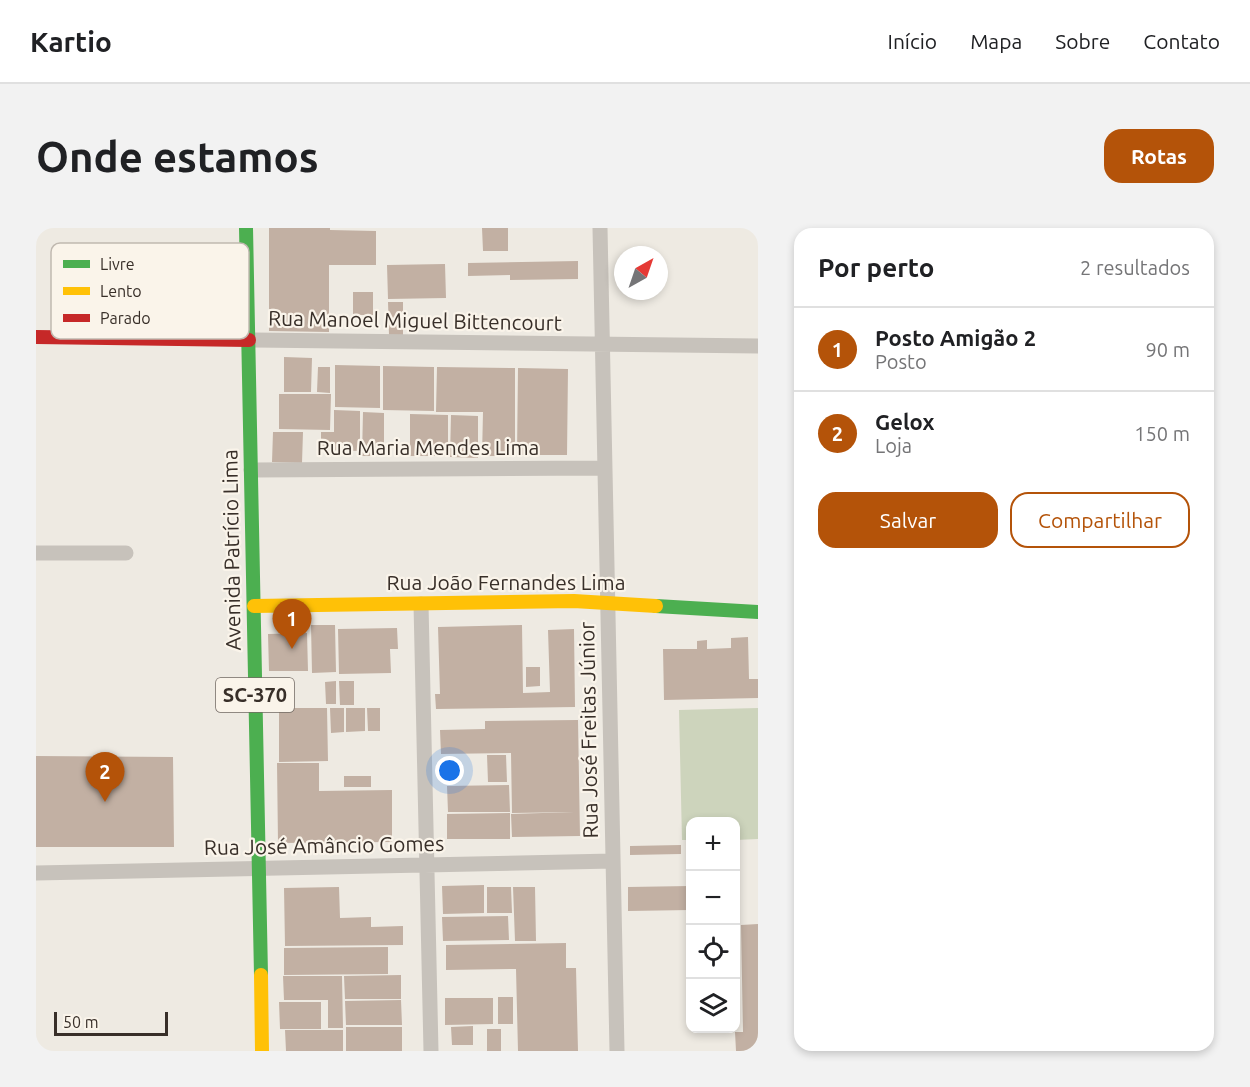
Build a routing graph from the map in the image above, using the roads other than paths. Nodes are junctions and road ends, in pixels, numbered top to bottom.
1 (246, 228) edge
2 (600, 228) edge
3 (246, 243) edge
4 (36, 337) edge
5 (51, 337) edge
6 (178, 339) edge
7 (249, 340) junction
8 (602, 344) junction
9 (758, 346) edge
10 (605, 468) junction
11 (251, 470) junction
12 (36, 553) edge
13 (126, 553) dead end
14 (608, 602) junction
15 (421, 604) junction
16 (254, 606) junction
17 (758, 612) edge
18 (613, 861) junction
19 (427, 865) junction
20 (259, 869) junction
21 (36, 873) edge
22 (262, 1051) edge
23 (431, 1051) edge
24 (617, 1051) edge

1 - 3 main road, Avenida Patrício Lima / SC-370
2 - 8 street, Rua José Freitas Júnior
4 - 5 main road, Rua Manoel Miguel Bittencourt
6 - 7 main road, Rua Manoel Miguel Bittencourt
7 - 8 street, Rua Manoel Miguel Bittencourt
7 - 11 main road, Avenida Patrício Lima / SC-370
8 - 9 street, Rua Manoel Miguel Bittencourt
8 - 10 street, Rua José Freitas Júnior
10 - 11 street, Rua Maria Mendes Lima
10 - 14 street, Rua José Freitas Júnior
11 - 16 main road, Avenida Patrício Lima / SC-370
12 - 13 street
14 - 15 main road, Rua João Fernandes Lima
14 - 17 main road, Rua João Fernandes Lima
14 - 18 street, Rua José Freitas Júnior
15 - 16 main road, Rua João Fernandes Lima
15 - 19 street
16 - 20 main road, Avenida Patrício Lima / SC-370
18 - 19 street, Rua José Amâncio Gomes
18 - 24 street, Rua José Freitas Júnior
19 - 20 street, Rua José Amâncio Gomes
19 - 23 street
20 - 21 street, Rua José Amâncio Gomes
20 - 22 main road, Avenida Patrício Lima / SC-370

